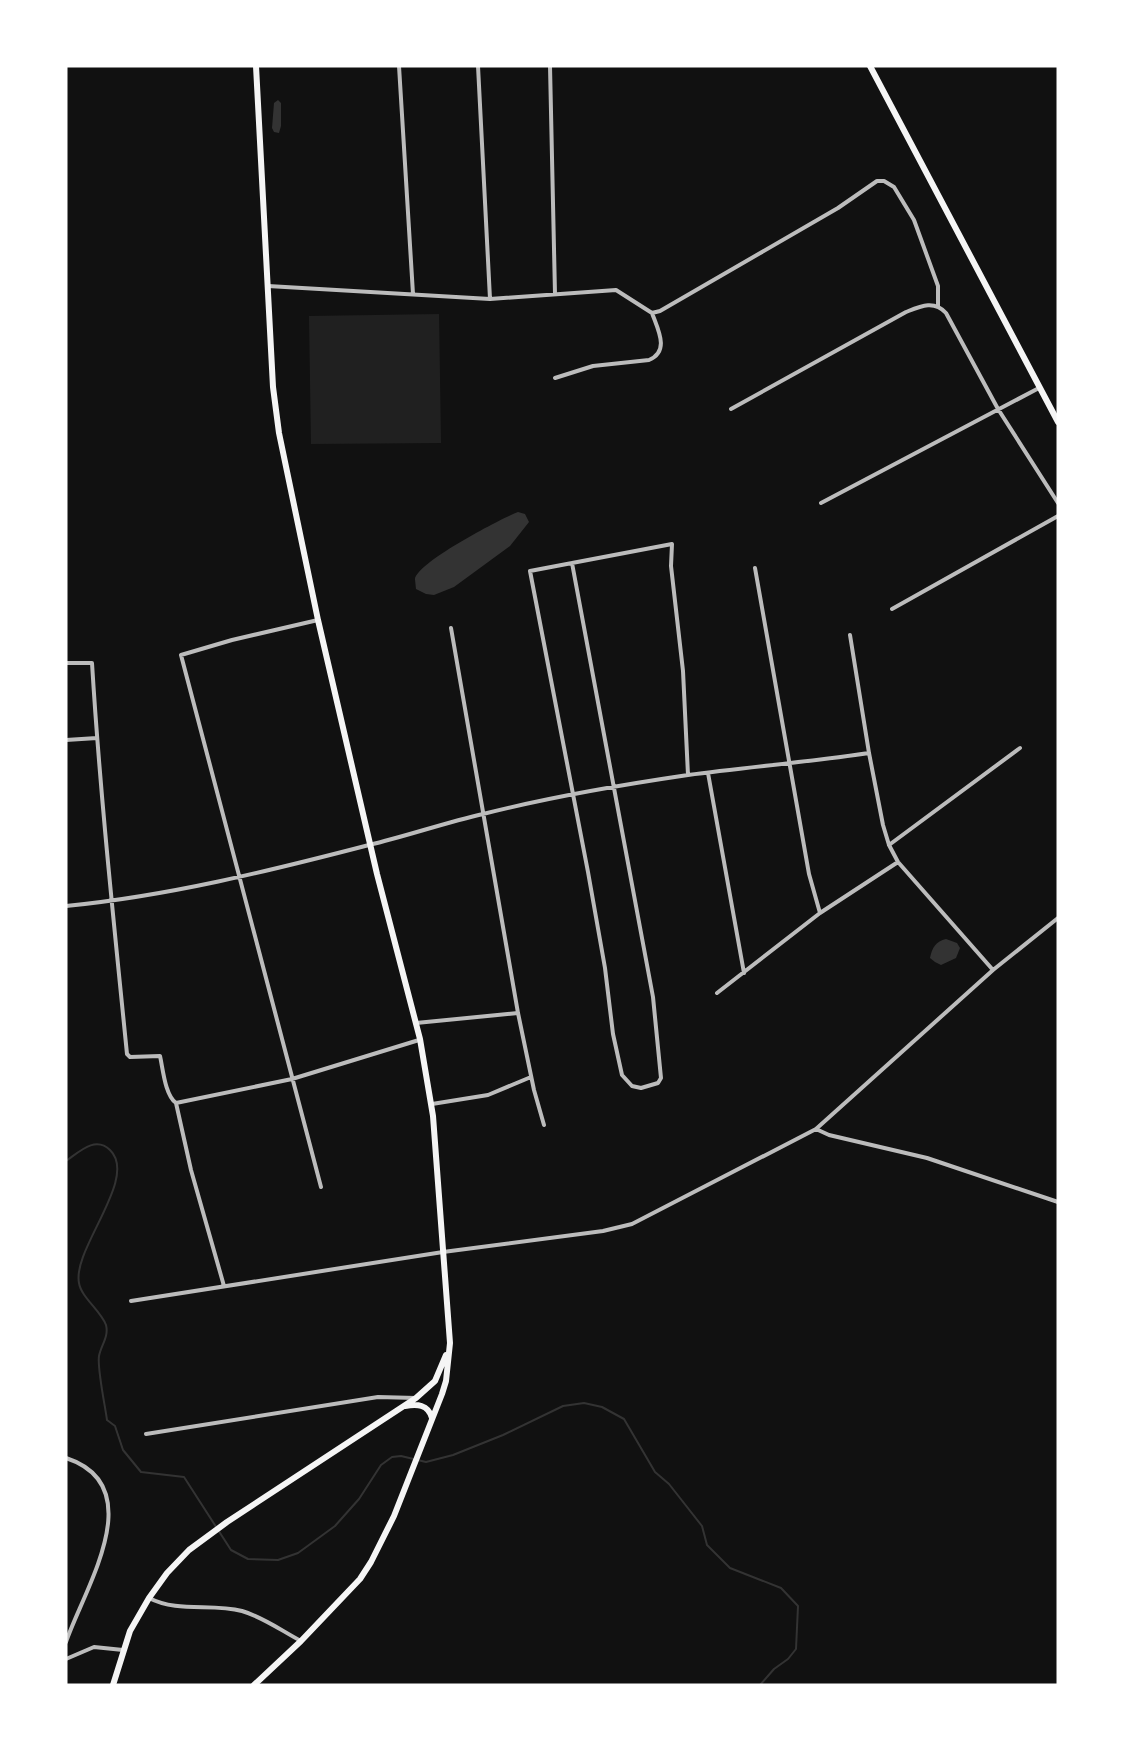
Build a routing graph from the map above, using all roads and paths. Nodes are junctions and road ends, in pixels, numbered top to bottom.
1 (256, 66) edge
2 (399, 66) edge
3 (478, 66) edge
4 (550, 66) edge
5 (870, 66) edge
6 (268, 286) junction
7 (413, 294) junction
8 (555, 294) junction
9 (490, 298) junction
10 (938, 306) junction
11 (652, 313) junction
12 (555, 378) dead end
13 (1040, 387) junction
14 (730, 409) dead end
15 (998, 409) junction
16 (1058, 422) edge
17 (821, 503) dead end
18 (1058, 503) edge
19 (1058, 516) edge
20 (572, 563) junction
21 (755, 568) dead end
22 (892, 609) dead end
23 (318, 620) junction
24 (451, 628) dead end
25 (850, 635) dead end
26 (66, 663) edge
27 (97, 738) junction
28 (66, 740) edge
29 (1020, 748) dead end
30 (869, 753) junction
31 (791, 765) junction
32 (708, 773) junction
33 (688, 775) junction
34 (614, 788) junction
35 (573, 795) junction
36 (484, 814) junction
37 (370, 845) junction
38 (889, 845) junction
39 (898, 862) junction
40 (238, 877) junction
41 (111, 902) junction
42 (66, 906) edge
43 (820, 913) junction
44 (1058, 918) edge
45 (993, 970) junction
46 (744, 973) junction
47 (717, 993) dead end
48 (518, 1013) junction
49 (416, 1023) junction
50 (420, 1039) junction
51 (531, 1077) junction
52 (291, 1079) junction
53 (176, 1103) junction
54 (431, 1105) junction
55 (544, 1125) dead end
56 (816, 1129) junction
57 (321, 1187) dead end
58 (1058, 1202) edge
59 (443, 1252) junction
60 (224, 1286) junction
61 (131, 1301) dead end
62 (450, 1343) junction
63 (416, 1398) junction
64 (401, 1407) junction
65 (433, 1419) junction
66 (146, 1434) dead end
67 (66, 1458) edge
68 (149, 1598) junction
69 (301, 1641) junction
70 (66, 1642) edge
71 (123, 1650) junction
72 (66, 1659) edge
73 (113, 1685) edge
74 (254, 1685) edge

1 - 6 main road
2 - 7 street
3 - 9 street
4 - 8 street
5 - 13 main road
6 - 7 street
6 - 23 main road
7 - 9 street
8 - 9 street
8 - 11 street
10 - 11 street
10 - 14 street
10 - 15 street
11 - 12 street
13 - 15 street
13 - 16 main road
15 - 17 street
15 - 18 street
19 - 22 street
20 - 33 street
20 - 34 street
20 - 35 street
21 - 31 street
23 - 37 main road
23 - 40 street
24 - 36 street
25 - 30 street
26 - 27 street
27 - 28 street
27 - 41 street
29 - 38 street
30 - 31 street
30 - 38 street
31 - 32 street
31 - 43 street
32 - 33 street
32 - 46 street
33 - 34 street
34 - 35 street
34 - 35 street
35 - 36 street
36 - 37 street
36 - 48 street
37 - 40 street
37 - 49 main road
38 - 39 street
39 - 43 street
39 - 45 street
40 - 41 street
40 - 52 street
41 - 42 street
41 - 53 street
43 - 46 street
44 - 45 street
45 - 56 street
46 - 47 street
48 - 49 street
48 - 51 street
49 - 50 main road
50 - 52 street
50 - 54 main road
51 - 54 street
51 - 55 street
52 - 53 street
52 - 57 street
53 - 60 street
54 - 59 main road
56 - 58 street
56 - 59 street
59 - 60 street
59 - 62 main road
60 - 61 street
62 - 63 main road
62 - 65 main road
63 - 64 main road
63 - 66 street
64 - 65 main road
64 - 68 main road
65 - 69 main road
67 - 70 street
68 - 69 street
68 - 71 main road
69 - 74 main road
71 - 72 street
71 - 73 main road

